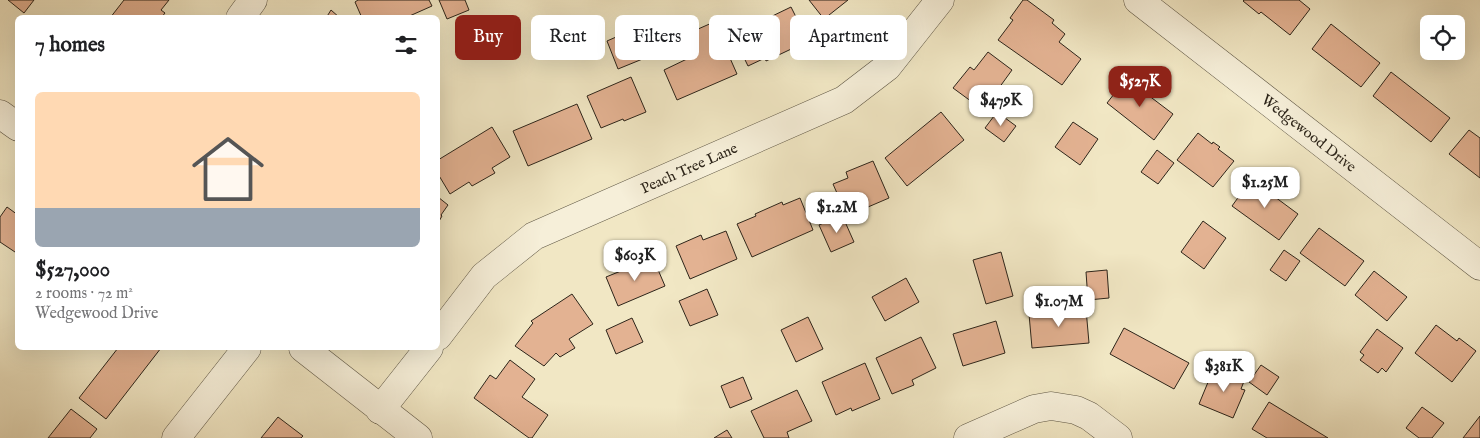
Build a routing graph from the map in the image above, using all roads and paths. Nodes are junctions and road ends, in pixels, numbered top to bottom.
1 (253, 0) edge
2 (940, 0) edge
3 (1138, 0) edge
4 (242, 15) edge
5 (0, 114) edge
6 (15, 125) edge
7 (1480, 266) edge
8 (440, 333) edge
9 (245, 350) edge
10 (305, 350) edge
11 (427, 350) edge
12 (380, 410) junction
13 (176, 438) edge
14 (418, 438) edge
15 (968, 438) edge
16 (1118, 438) edge

1 - 4 street
2 - 8 street, Peach Tree Lane
3 - 7 street, Wedgewood Drive
5 - 6 street
9 - 13 street
10 - 12 street
11 - 12 street
12 - 14 street
15 - 16 street

